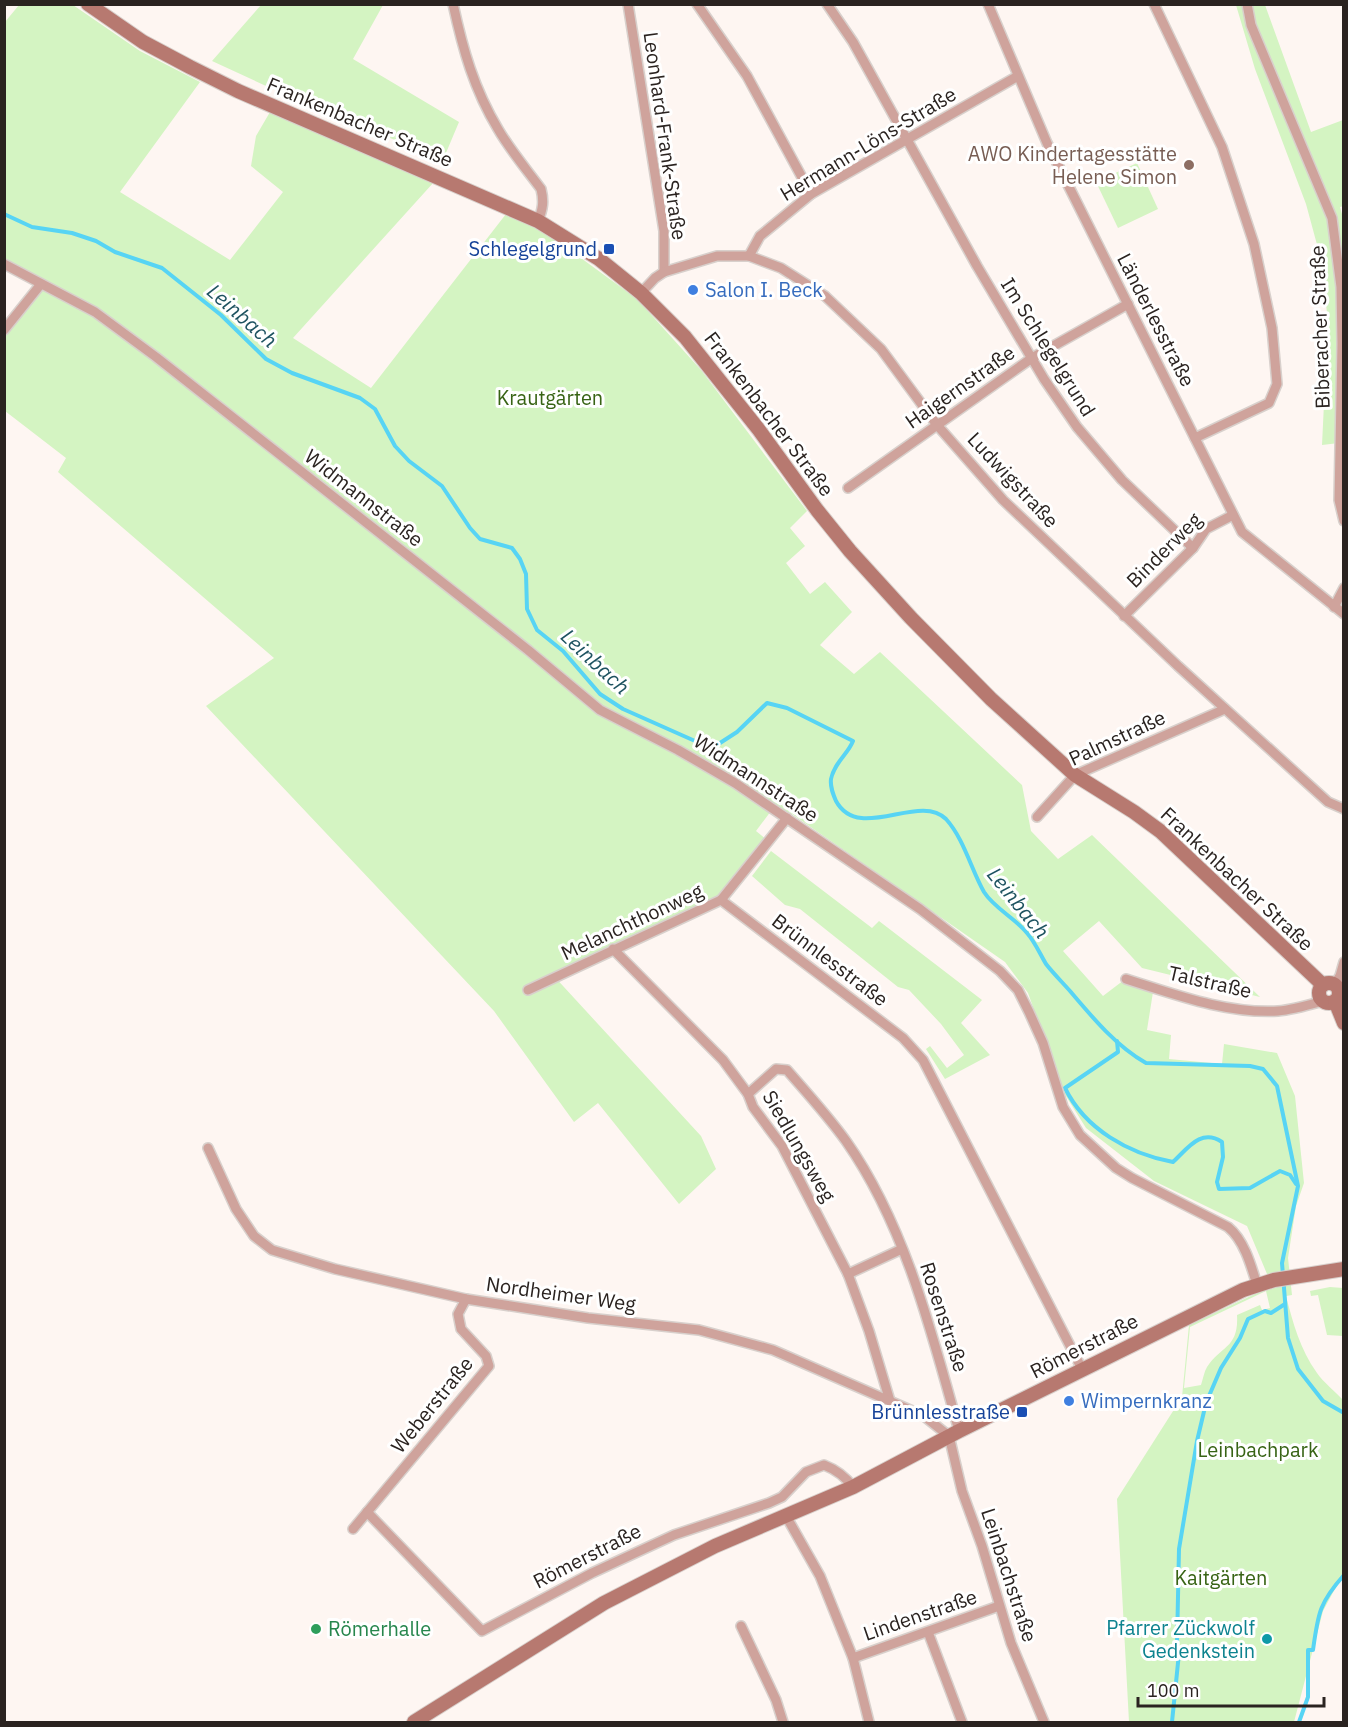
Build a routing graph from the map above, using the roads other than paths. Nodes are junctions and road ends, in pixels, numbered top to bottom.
1 (88, 4) edge
2 (453, 4) edge
3 (628, 4) edge
4 (698, 4) edge
5 (826, 4) edge
6 (988, 4) edge
7 (1154, 4) edge
8 (1246, 4) edge
9 (1018, 76) junction
10 (907, 140) junction
11 (811, 194) junction
12 (538, 221) junction
13 (749, 256) junction
14 (4, 264) edge
15 (664, 272) junction
16 (41, 284) junction
17 (641, 293) junction
18 (1128, 304) junction
19 (4, 330) edge
20 (1032, 358) junction
21 (937, 425) junction
22 (1195, 438) junction
23 (848, 488) dead end
24 (1233, 515) junction
25 (1344, 521) edge
26 (1193, 548) junction
27 (1344, 588) edge
28 (1334, 607) junction
29 (1344, 614) edge
30 (1124, 616) junction
31 (1225, 709) junction
32 (1075, 775) junction
33 (1344, 809) edge
34 (1038, 817) dead end
35 (787, 818) junction
36 (721, 900) junction
37 (613, 949) junction
38 (1344, 962) edge
39 (1126, 979) dead end
40 (1329, 985) junction
41 (528, 990) dead end
42 (1329, 1001) junction
43 (1344, 1023) edge
44 (748, 1094) junction
45 (208, 1148) dead end
46 (902, 1249) junction
47 (1344, 1269) edge
48 (848, 1274) junction
49 (1257, 1285) junction
50 (466, 1299) junction
51 (1082, 1369) junction
52 (890, 1401) junction
53 (954, 1433) junction
54 (853, 1487) junction
55 (367, 1512) junction
56 (786, 1516) junction
57 (353, 1529) dead end
58 (999, 1606) junction
59 (741, 1626) dead end
60 (928, 1632) junction
61 (853, 1658) junction
62 (414, 1722) edge
63 (783, 1722) edge
64 (869, 1722) edge
65 (962, 1722) edge
66 (1044, 1722) edge

1 - 12 main road, Frankenbacher Straße
2 - 12 street
3 - 15 street, Leonhard-Frank-Straße
4 - 11 street
5 - 10 street, Im Schlegelgrund
6 - 9 street, Länderlesstraße
7 - 22 street
8 - 25 street, Biberacher Straße
9 - 10 street, Hermann-Löns-Straße
9 - 18 street, Länderlesstraße
10 - 11 street, Hermann-Löns-Straße
10 - 20 street, Im Schlegelgrund
11 - 13 street, Hermann-Löns-Straße
12 - 17 main road, Frankenbacher Straße
13 - 15 street, Ludwigstraße
13 - 21 street, Ludwigstraße
14 - 16 street, Widmannstraße
15 - 17 street, Ludwigstraße
16 - 19 street
16 - 35 street, Widmannstraße
17 - 32 main road, Frankenbacher Straße
18 - 20 street, Haigernstraße
18 - 22 street, Länderlesstraße
20 - 21 street, Haigernstraße
20 - 26 street, Im Schlegelgrund
21 - 23 street, Haigernstraße
21 - 30 street, Ludwigstraße
22 - 24 street, Länderlesstraße
24 - 26 street, Binderweg
24 - 28 street, Länderlesstraße
26 - 30 street, Binderweg
27 - 28 street
28 - 29 street, Länderlesstraße
30 - 31 street, Ludwigstraße
31 - 32 street, Palmstraße
31 - 33 street, Ludwigstraße
32 - 34 street, Palmstraße
32 - 40 main road, Frankenbacher Straße
35 - 36 street, Melanchthonweg
35 - 49 street, Widmannstraße
36 - 37 street, Melanchthonweg
36 - 51 street, Brünnlesstraße
37 - 41 street, Melanchthonweg
37 - 44 street, Siedlungsweg
38 - 40 street
39 - 42 street, Talstraße
40 - 42 main road
42 - 43 main road
44 - 46 street, Rosenstraße
44 - 48 street, Siedlungsweg
45 - 50 street, Nordheimer Weg
46 - 48 street, Rosenstraße
46 - 53 street, Rosenstraße
47 - 49 main road, Römerstraße
48 - 52 street, Siedlungsweg
49 - 51 main road, Römerstraße
50 - 52 street, Nordheimer Weg
50 - 55 street, Weberstraße
51 - 53 main road, Römerstraße
52 - 53 street, Nordheimer Weg
53 - 54 main road, Römerstraße
53 - 58 street, Leinbachstraße
54 - 55 street, Römerstraße
54 - 56 main road, Römerstraße
55 - 57 street, Weberstraße
56 - 61 street
56 - 62 main road, Römerstraße
58 - 60 street, Lindenstraße
58 - 66 street, Leinbachstraße
59 - 63 street
60 - 61 street, Lindenstraße
60 - 65 street
61 - 64 street

